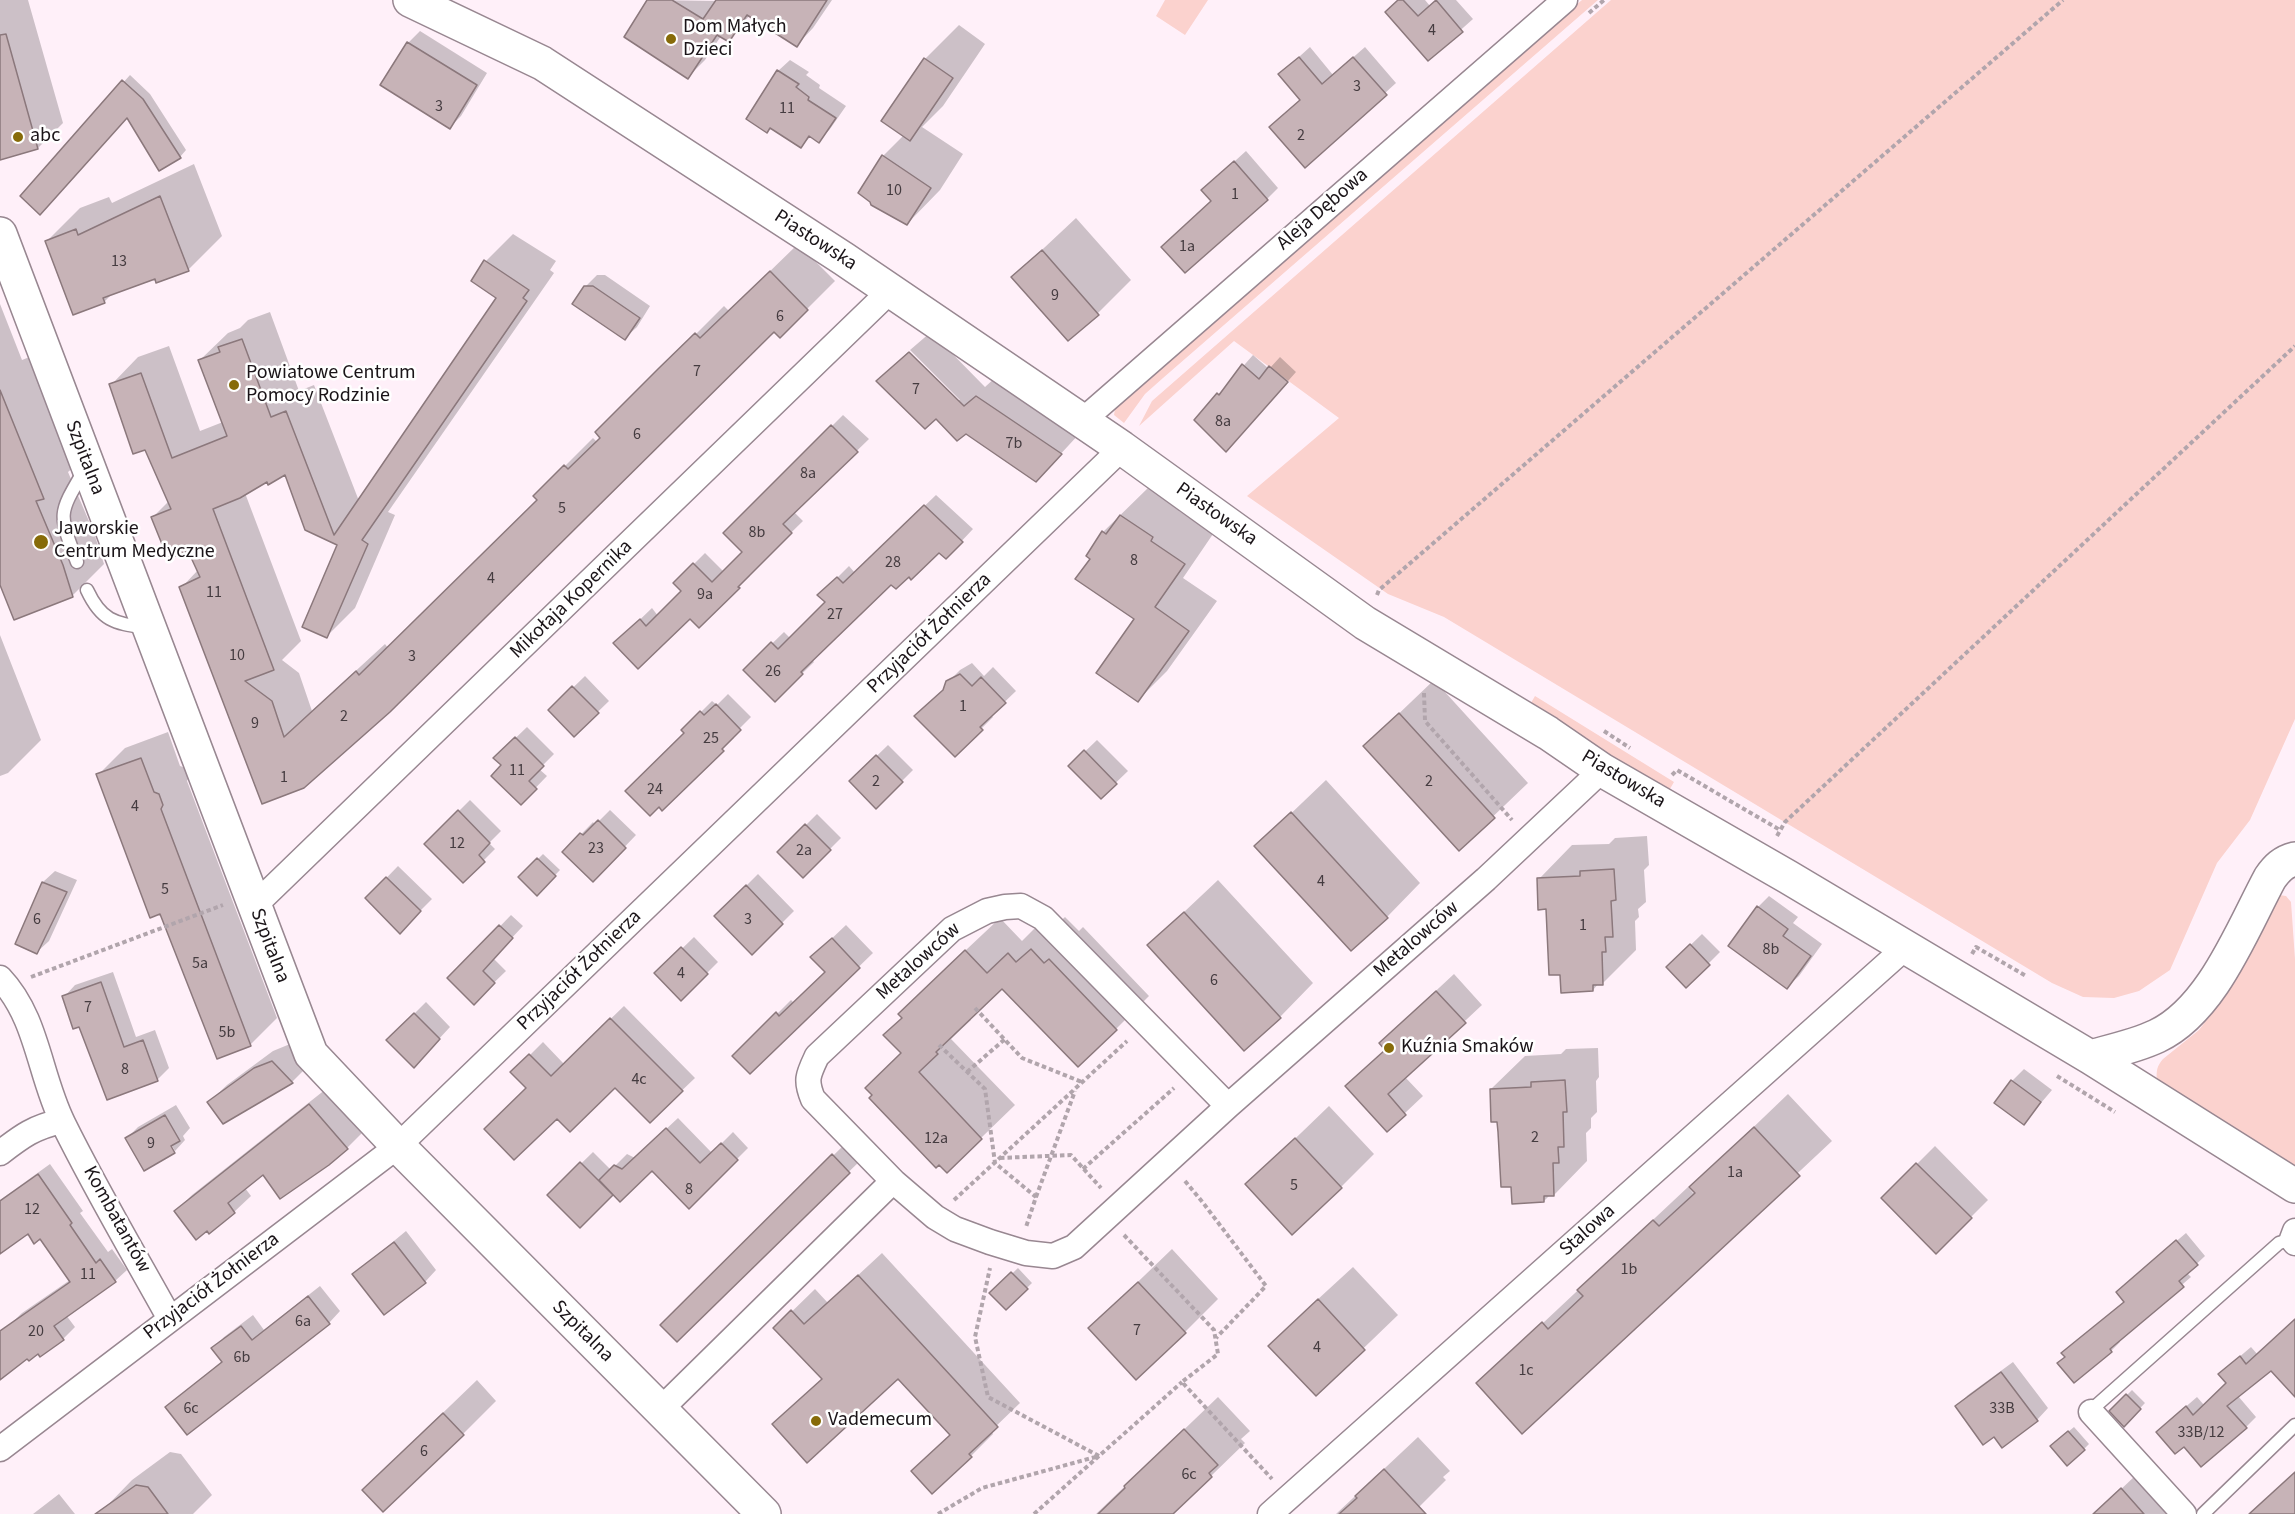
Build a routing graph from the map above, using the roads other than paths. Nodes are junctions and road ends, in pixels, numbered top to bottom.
1 (410, 0) edge
2 (1565, 0) edge
3 (0, 234) edge
4 (890, 291) junction
5 (1082, 421) junction
6 (1122, 448) junction
7 (87, 466) junction
8 (77, 562) dead end
9 (87, 590) dead end
10 (148, 628) junction
11 (1602, 770) junction
12 (2295, 859) edge
13 (251, 900) junction
14 (1906, 947) junction
15 (4, 982) edge
16 (2090, 1057) junction
17 (1228, 1106) junction
18 (62, 1121) junction
19 (398, 1146) junction
20 (0, 1153) edge
21 (894, 1182) junction
22 (2295, 1186) edge
23 (2294, 1237) edge
24 (170, 1319) junction
25 (660, 1410) junction
26 (2091, 1412) joint
27 (2295, 1425) edge
28 (0, 1449) edge
29 (764, 1514) edge
30 (1270, 1514) edge
31 (2184, 1514) edge
32 (2203, 1514) edge

1 - 4 street, Piastowska
2 - 5 street, Aleja Dębowa
3 - 7 street, Szpitalna
4 - 5 street, Piastowska
4 - 13 street, Mikołaja Kopernika
5 - 6 street, Piastowska
6 - 11 street, Piastowska
6 - 19 street, Przyjaciół Żołnierza
7 - 8 lane
7 - 10 street, Szpitalna
9 - 10 lane
10 - 13 street, Szpitalna
11 - 14 street, Piastowska
11 - 17 street, Metalowców
12 - 16 street
13 - 19 street, Szpitalna
14 - 16 street, Piastowska
14 - 30 street, Stalowa
15 - 18 street, Kombatantów
16 - 22 street, Piastowska
17 - 21 street, Metalowców
17 - 21 street, Metalowców
18 - 20 street
18 - 24 street, Kombatantów
19 - 24 street, Przyjaciół Żołnierza
19 - 25 street, Szpitalna
21 - 25 street
23 - 26 lane
24 - 28 street, Przyjaciół Żołnierza
25 - 29 street, Szpitalna
26 - 31 street
27 - 32 lane

